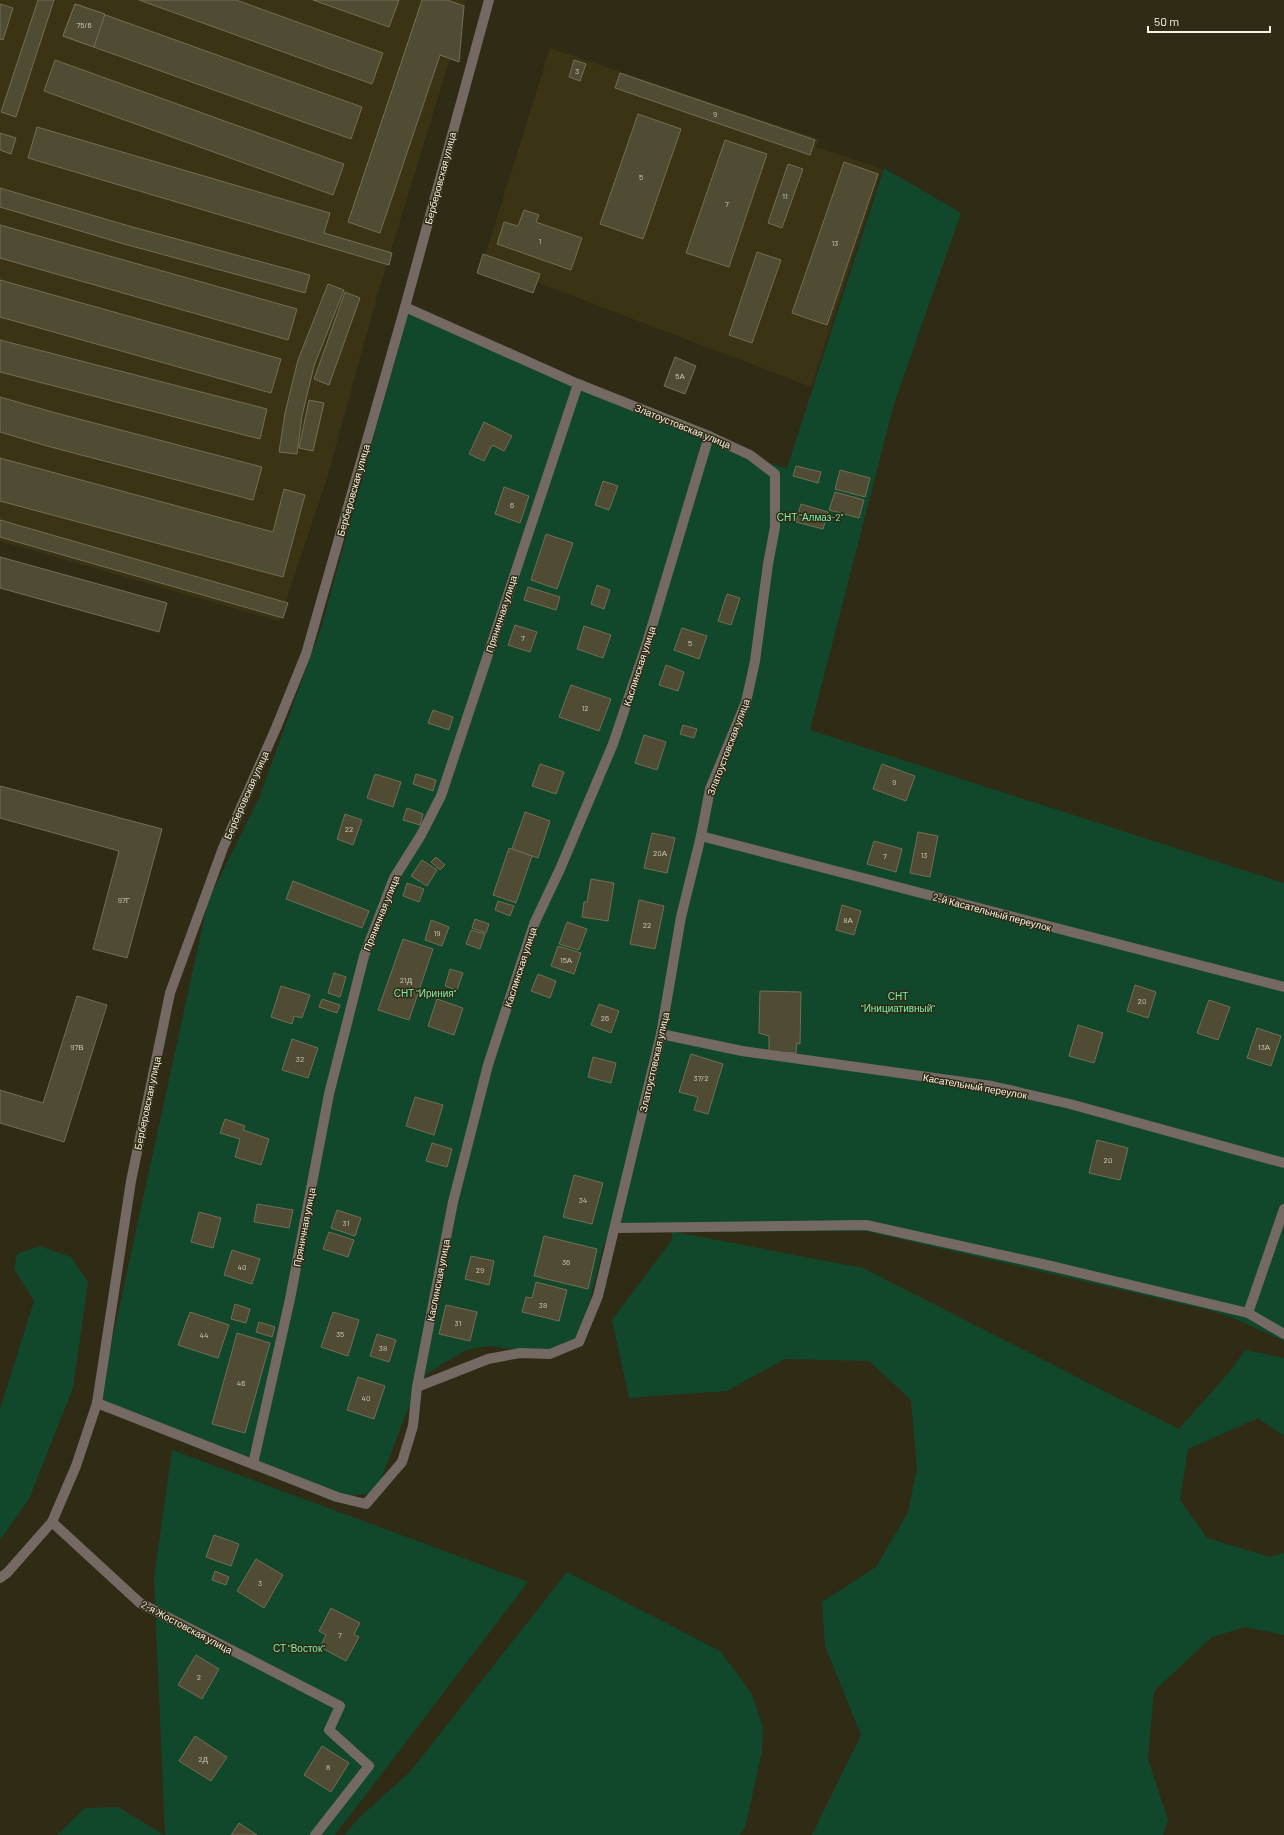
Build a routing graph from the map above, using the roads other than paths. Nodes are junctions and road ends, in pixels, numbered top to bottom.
1 (489, 0) edge
2 (405, 307) junction
3 (578, 384) junction
4 (709, 436) junction
5 (701, 836) junction
6 (1284, 987) edge
7 (661, 1034) junction
8 (1284, 1163) edge
9 (1284, 1209) edge
10 (615, 1228) junction
11 (1248, 1313) junction
12 (1284, 1334) edge
13 (417, 1387) junction
14 (97, 1403) junction
15 (253, 1464) junction
16 (52, 1522) junction
17 (0, 1578) edge
18 (315, 1835) edge

1 - 2 street, Берберовская улица
2 - 3 street, Златоустовская улица
2 - 14 street, Берберовская улица
3 - 4 street, Златоустовская улица
3 - 15 street, Пряничная улица
4 - 5 street, Златоустовская улица
4 - 13 street, Каслинская улица
5 - 6 street, 2-й Касательный переулок
5 - 7 street, Златоустовская улица
7 - 8 street, Касательный переулок
7 - 10 street, Златоустовская улица
9 - 11 street
10 - 11 street
10 - 13 street, Златоустовская улица
11 - 12 street
13 - 15 street, Каслинская улица
14 - 15 street
14 - 16 street, Берберовская улица
16 - 17 street, Берберовская улица
16 - 18 street, 2-я Жостовская улица

